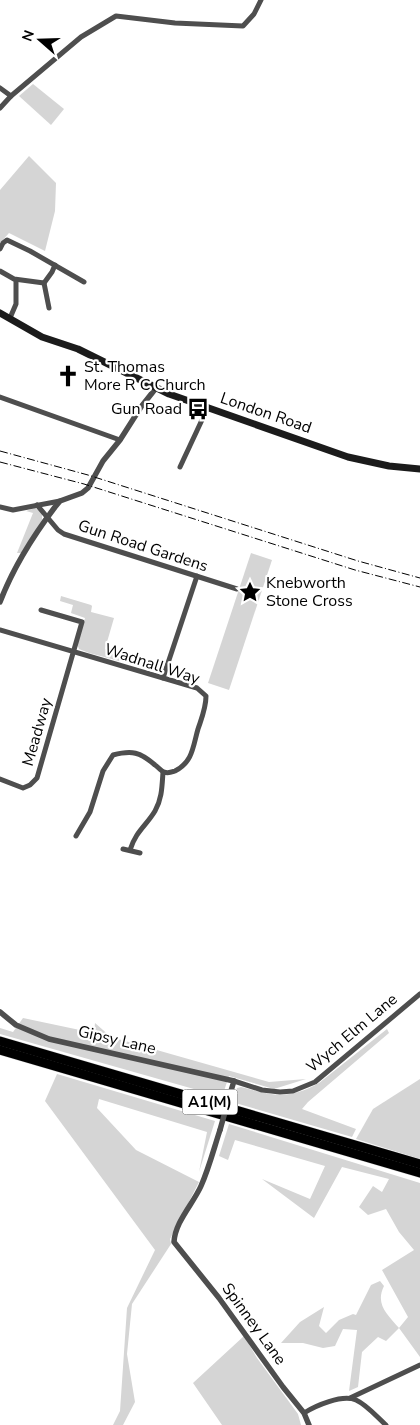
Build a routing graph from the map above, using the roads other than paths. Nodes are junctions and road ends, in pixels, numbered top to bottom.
1 (261, 0) edge
2 (0, 88) edge
3 (11, 96) junction
4 (0, 108) edge
5 (0, 249) edge
6 (55, 264) junction
7 (0, 271) edge
8 (16, 280) junction
9 (84, 282) dead end
10 (44, 283) junction
11 (49, 308) dead end
12 (0, 313) edge
13 (10, 318) junction
14 (156, 388) junction
15 (0, 398) edge
16 (208, 407) junction
17 (120, 440) junction
18 (180, 467) dead end
19 (420, 469) edge
20 (60, 501) junction
21 (37, 505) junction
22 (0, 508) edge
23 (47, 518) junction
24 (196, 576) junction
25 (237, 588) dead end
26 (0, 602) edge
27 (41, 610) dead end
28 (0, 630) edge
29 (73, 652) junction
30 (163, 678) junction
31 (163, 772) junction
32 (0, 779) edge
33 (76, 836) dead end
34 (140, 853) dead end
35 (420, 994) edge
36 (0, 1012) edge
37 (0, 1041) edge
38 (0, 1050) edge
39 (234, 1081) junction
40 (420, 1164) edge
41 (420, 1173) edge
42 (420, 1365) edge
43 (349, 1398) junction
44 (304, 1413) junction
45 (309, 1425) edge
46 (386, 1425) edge

1 - 3 street
2 - 3 street
3 - 4 street
5 - 6 street
6 - 9 street
6 - 10 street
7 - 8 street
8 - 10 street
8 - 13 street
10 - 11 street
12 - 13 main road, London Road
13 - 14 main road, London Road
14 - 16 main road, London Road
14 - 17 street
15 - 17 street
16 - 18 street
16 - 19 main road, London Road
17 - 20 street
20 - 21 street
20 - 23 street
21 - 22 street
21 - 23 street, Gun Road Gardens
23 - 24 street, Gun Road Gardens
23 - 26 street
24 - 25 street, Gun Road Gardens
24 - 30 street
27 - 29 street
28 - 29 street, Wadnall Way
29 - 30 street, Wadnall Way
29 - 32 street, Meadway
30 - 31 street, Wadnall Way
31 - 33 street
31 - 34 street
35 - 39 street, Wych Elm Lane
36 - 39 street, Gipsy Lane
37 - 40 highway, A1(M)
38 - 41 highway, A1(M)
39 - 44 street, Spinney Lane, bridge
42 - 43 street
43 - 44 street
43 - 46 street
44 - 45 street, Spinney Lane

